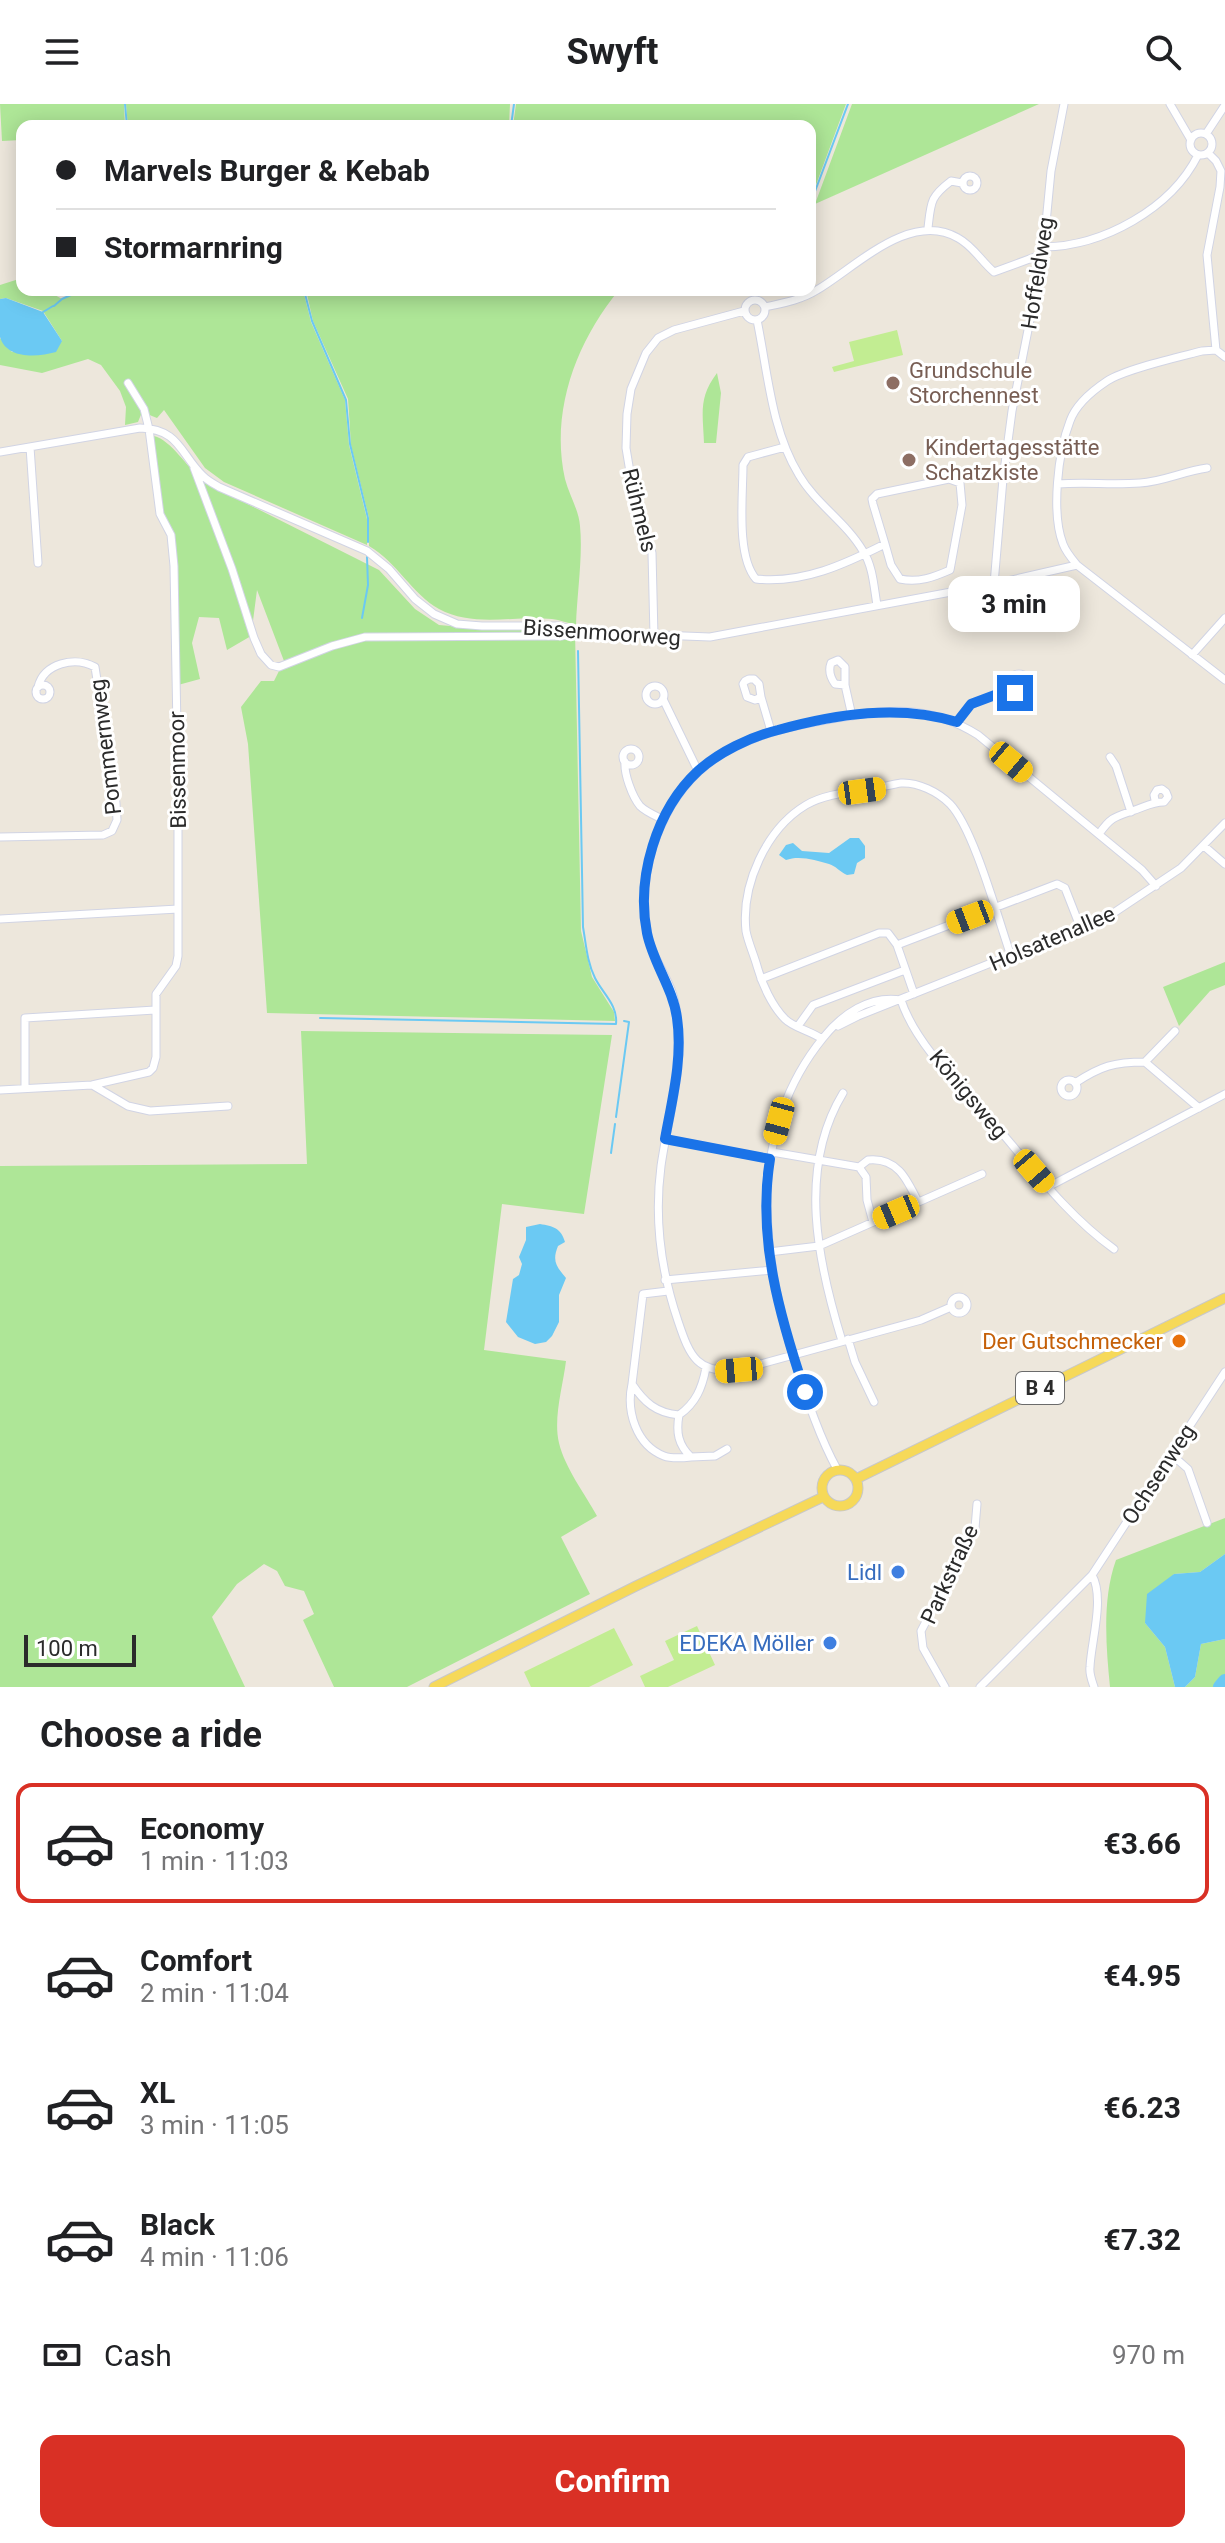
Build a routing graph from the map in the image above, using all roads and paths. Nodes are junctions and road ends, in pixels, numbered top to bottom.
1 (1064, 104) edge
2 (1170, 104) edge
3 (1225, 105) edge
4 (1206, 134) junction
5 (1191, 140) junction
6 (1208, 153) junction
7 (1198, 155) junction
8 (962, 183) dead end
9 (928, 228) junction
10 (1043, 250) junction
11 (816, 290) edge
12 (754, 296) edge
13 (805, 296) edge
14 (754, 300) junction
15 (765, 307) junction
16 (744, 311) junction
17 (757, 320) junction
18 (1216, 350) junction
19 (1225, 357) edge
20 (128, 383) dead end
21 (149, 429) junction
22 (30, 447) junction
23 (785, 447) junction
24 (0, 452) edge
25 (190, 458) junction
26 (1207, 468) dead end
27 (1058, 484) junction
28 (885, 544) junction
29 (866, 554) junction
30 (38, 563) dead end
31 (1077, 565) junction
32 (994, 584) junction
33 (877, 605) junction
34 (1225, 618) edge
35 (582, 632) junction
36 (654, 636) junction
37 (1192, 655) junction
38 (1225, 680) edge
39 (845, 685) dead end
40 (38, 687) dead end
41 (1011, 689) dead end
42 (761, 697) dead end
43 (663, 699) dead end
44 (852, 716) junction
45 (957, 722) junction
46 (771, 731) junction
47 (1110, 757) dead end
48 (625, 762) dead end
49 (698, 771) junction
50 (1155, 800) dead end
51 (1131, 812) junction
52 (664, 820) junction
53 (1225, 823) edge
54 (1099, 834) junction
55 (0, 837) edge
56 (1204, 846) junction
57 (1225, 864) edge
58 (1156, 886) junction
59 (994, 908) junction
60 (178, 909) junction
61 (0, 919) edge
62 (1081, 929) junction
63 (897, 945) junction
64 (1011, 956) junction
65 (905, 970) junction
66 (761, 979) junction
67 (914, 994) junction
68 (901, 1000) junction
69 (155, 1010) junction
70 (798, 1026) junction
71 (1175, 1031) dead end
72 (822, 1039) junction
73 (1145, 1062) junction
74 (117, 1080) junction
75 (1075, 1083) dead end
76 (92, 1085) junction
77 (25, 1088) junction
78 (0, 1090) edge
79 (843, 1093) dead end
80 (1225, 1094) edge
81 (116, 1097) junction
82 (228, 1106) dead end
83 (1199, 1108) junction
84 (665, 1139) junction
85 (771, 1156) junction
86 (820, 1161) junction
87 (859, 1167) junction
88 (982, 1174) dead end
89 (1048, 1187) junction
90 (918, 1202) junction
91 (873, 1222) junction
92 (819, 1246) junction
93 (1114, 1249) dead end
94 (769, 1252) junction
95 (772, 1270) junction
96 (665, 1280) junction
97 (668, 1291) junction
98 (1225, 1298) edge
99 (951, 1307) dead end
100 (845, 1340) junction
101 (793, 1356) junction
102 (706, 1368) junction
103 (1224, 1377) edge
104 (632, 1384) junction
105 (874, 1402) dead end
106 (679, 1415) junction
107 (727, 1449) dead end
108 (1171, 1454) junction
109 (691, 1457) junction
110 (837, 1469) junction
111 (856, 1479) junction
112 (823, 1497) junction
113 (977, 1504) dead end
114 (1207, 1523) dead end
115 (1092, 1575) junction
116 (434, 1687) edge
117 (945, 1687) edge
118 (980, 1687) edge
119 (1094, 1687) edge

1 - 10 street, Hoffeldweg
2 - 5 street
3 - 4 street
4 - 5 street
4 - 6 street
5 - 7 street
6 - 7 street
6 - 18 street
7 - 10 street
8 - 9 street
9 - 10 street
9 - 11 street
10 - 32 street, Hoffeldweg
12 - 14 street
13 - 15 street
14 - 15 street
14 - 16 street
15 - 17 street
16 - 17 street
16 - 36 street, Rühmels
17 - 23 street
18 - 19 street
18 - 27 street
20 - 21 street, Bissenmoor
21 - 22 street
21 - 25 street, Bissenmoorweg
21 - 60 street, Bissenmoor
22 - 24 street
22 - 30 street
23 - 29 street
23 - 29 street
25 - 35 street, Bissenmoorweg
25 - 35 street
26 - 27 street
27 - 31 street
28 - 28 street
28 - 29 street
29 - 33 street
31 - 32 street, Bissenmoorweg
31 - 37 street
32 - 33 street, Bissenmoorweg
33 - 36 street, Bissenmoorweg
34 - 37 street
35 - 36 street, Bissenmoorweg
37 - 38 street
39 - 44 street
40 - 55 street, Pommernweg
41 - 45 street
42 - 46 street
43 - 49 street
44 - 45 street
44 - 46 street
45 - 54 street
46 - 49 street
47 - 51 street
48 - 52 street
49 - 52 street
50 - 51 street
51 - 54 street
52 - 84 street
53 - 56 street, Holsatenallee
54 - 58 street
56 - 57 street
56 - 58 street, Holsatenallee
58 - 62 street, Holsatenallee
59 - 62 street
59 - 63 street
59 - 64 street
59 - 66 street
60 - 61 street
60 - 69 street, Bissenmoor
62 - 64 street, Holsatenallee
63 - 65 street
63 - 66 street
64 - 67 street, Holsatenallee
65 - 67 street
65 - 70 street
66 - 70 street
67 - 68 street, Holsatenallee
68 - 72 street, Holsatenallee
68 - 89 street, Königsweg
69 - 74 street, Bissenmoor
69 - 77 street
70 - 72 street
71 - 73 street
72 - 85 street, Holsatenallee
73 - 75 street
73 - 83 street
74 - 76 street, Bissenmoor
74 - 81 street
76 - 77 street, Bissenmoor
76 - 81 street, Bissenmoor
77 - 78 street, Bissenmoor
79 - 86 street
80 - 83 street
81 - 82 street, Bissenmoor
83 - 89 street
84 - 85 street
84 - 96 street
85 - 86 street
85 - 94 street, Holsatenallee
86 - 87 street
86 - 92 street
87 - 90 street
87 - 91 street
88 - 90 street
89 - 93 street, Königsweg
90 - 91 street
91 - 92 street
92 - 94 street
92 - 100 street
94 - 95 street, Holsatenallee
95 - 96 street
95 - 101 street, Holsatenallee
96 - 97 street
97 - 102 street
97 - 104 street
98 - 111 main road, B 4
99 - 100 street
100 - 101 street
100 - 105 street
101 - 102 street
101 - 110 street, Holsatenallee
102 - 106 street
103 - 108 street, Ochsenweg
104 - 106 street
104 - 109 street
106 - 109 street
107 - 109 street
108 - 114 street
108 - 115 street, Ochsenweg
110 - 111 main road
110 - 112 main road
111 - 112 main road
112 - 116 main road
113 - 117 street, Parkstraße
115 - 118 street, Ochsenweg
115 - 119 street

